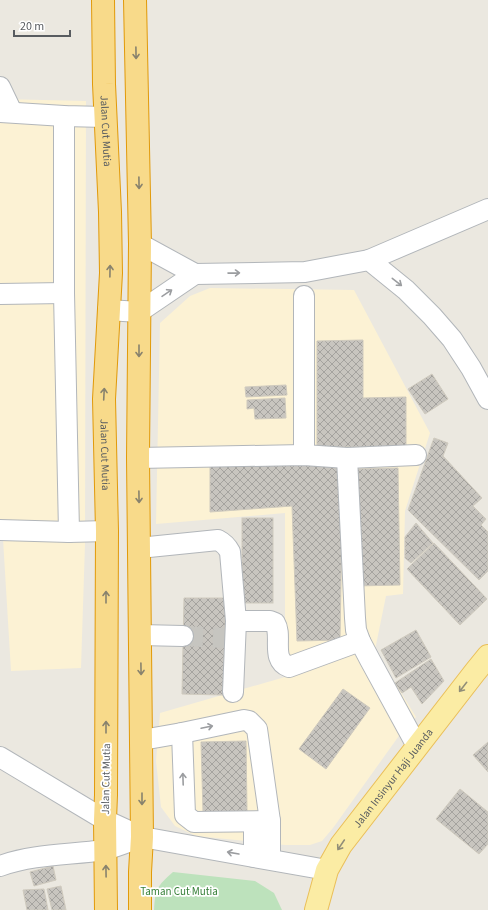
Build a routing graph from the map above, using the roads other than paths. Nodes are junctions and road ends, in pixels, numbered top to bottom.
1 (103, 0) edge
2 (135, 0) edge
3 (0, 87) edge
4 (6, 112) edge
5 (64, 116) junction
6 (105, 117) junction
7 (488, 209) edge
8 (140, 244) junction
9 (369, 260) junction
10 (195, 274) junction
11 (64, 293) junction
12 (0, 294) edge
13 (304, 296) dead end
14 (108, 310) junction
15 (140, 312) junction
16 (488, 399) edge
17 (304, 455) junction
18 (416, 455) dead end
19 (138, 458) junction
20 (347, 458) junction
21 (0, 530) edge
22 (107, 531) junction
23 (69, 532) junction
24 (140, 557) junction
25 (106, 568) junction
26 (232, 633) junction
27 (140, 634) junction
28 (183, 636) tunnel mouth
29 (360, 640) junction
30 (488, 656) edge
31 (233, 692) dead end
32 (182, 733) junction
33 (142, 740) junction
34 (417, 746) junction
35 (0, 757) edge
36 (105, 820) junction
37 (262, 822) junction
38 (142, 837) junction
39 (106, 849) junction
40 (262, 858) junction
41 (0, 866) edge
42 (327, 870) junction
43 (106, 910) edge
44 (140, 910) edge
45 (316, 910) edge

1 - 6 highway, Jalan Cut Mutia
2 -> 8 highway
3 - 4 street
4 - 5 street
5 - 6 street
5 - 11 street
14 -> 6 highway, Jalan Cut Mutia
7 - 9 street
8 - 10 street
8 - 15 highway
10 -> 9 street
9 -> 16 street
15 -> 10 street
11 - 12 street
11 - 23 street
13 - 17 street
14 - 15 street
22 -> 14 highway, Jalan Cut Mutia
15 -> 19 highway
17 - 19 street
17 - 20 street
18 - 20 street
19 -> 24 highway
20 - 29 street
21 - 23 street
22 - 23 street
22 - 25 highway, Jalan Cut Mutia
24 - 25 highway
24 - 26 street
24 - 27 highway
36 -> 25 highway, Jalan Cut Mutia
26 - 29 street
26 - 31 street
27 - 28 street
27 -> 33 highway
29 - 34 street
30 -> 34 main road, Jalan Insinyur Haji Juanda
32 - 33 street
37 -> 32 street
32 -> 37 street
33 -> 38 highway
34 -> 42 main road, Jalan Insinyur Haji Juanda
35 - 36 street
36 - 38 street
36 - 39 highway, Jalan Cut Mutia
37 - 40 street
38 - 39 street
40 -> 38 street
38 - 44 highway
39 - 41 street
43 -> 39 highway, Jalan Cut Mutia
40 - 42 street
42 - 45 main road, Jalan Insinyur Haji Juanda

